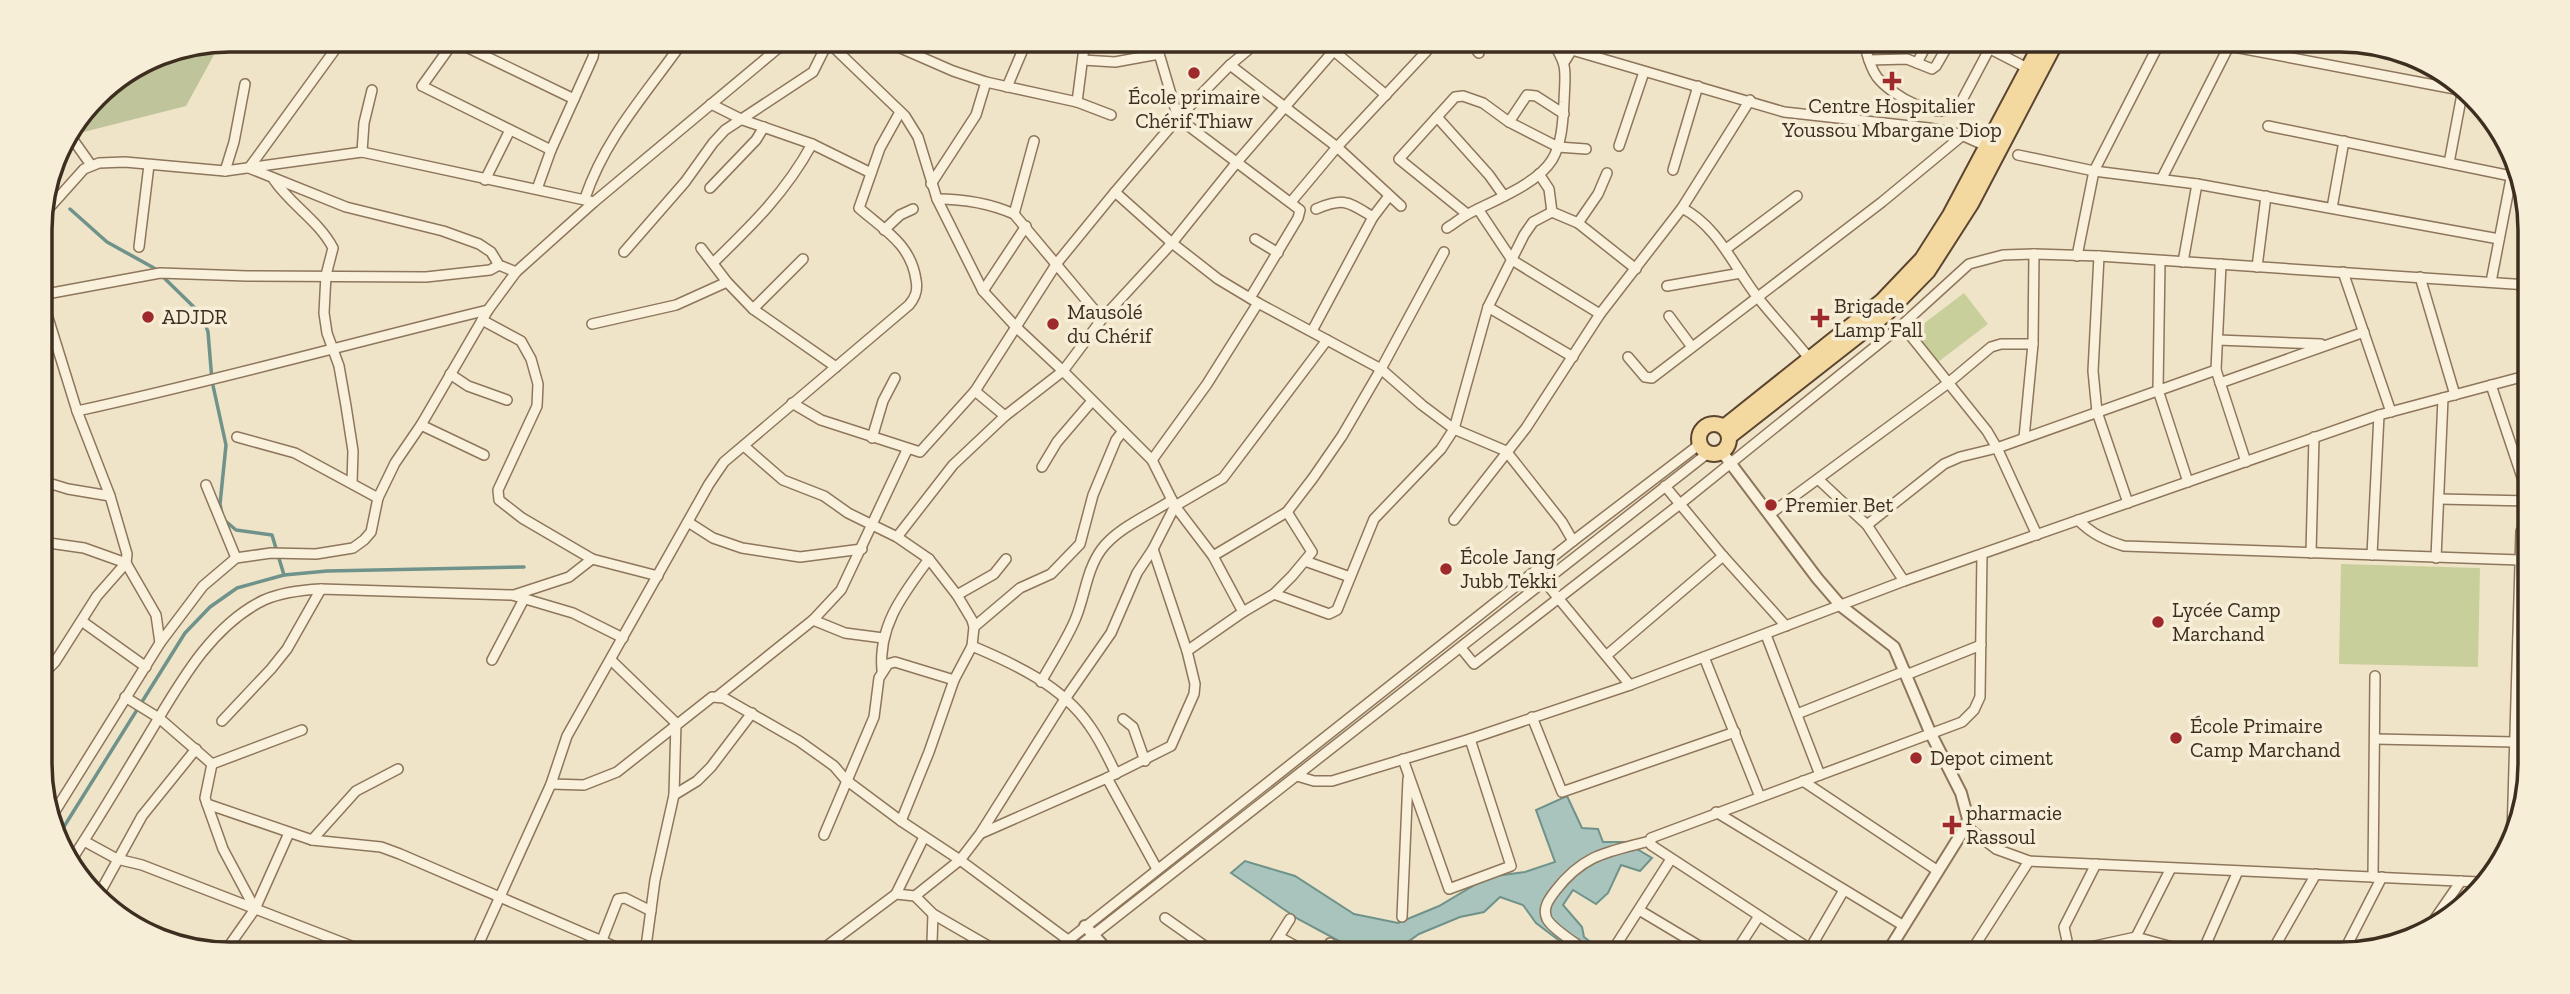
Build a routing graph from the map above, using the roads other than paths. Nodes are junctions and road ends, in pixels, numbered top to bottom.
1 (333, 53) edge
2 (446, 53) edge
3 (480, 53) edge
4 (594, 53) edge
5 (674, 53) edge
6 (773, 53) edge
7 (822, 53) edge
8 (839, 53) edge
9 (912, 53) edge
10 (1021, 53) edge
11 (1084, 53) edge
12 (1244, 53) edge
13 (1332, 53) edge
14 (1336, 53) edge
15 (1425, 53) edge
16 (1560, 53) edge
17 (1570, 53) edge
18 (1582, 53) edge
19 (1867, 53) edge
20 (1922, 53) edge
21 (1944, 53) edge
22 (1987, 53) edge
23 (2005, 53) edge
24 (2039, 53) edge
25 (2047, 53) edge
26 (2154, 53) edge
27 (2225, 53) edge
28 (2279, 53) edge
29 (1159, 54) joint
30 (1083, 60) junction
31 (1869, 60) junction
32 (1565, 61) junction
33 (1917, 63) junction
34 (1230, 65) junction
35 (1644, 72) junction
36 (2033, 72) junction
37 (986, 82) junction
38 (245, 84) dead end
39 (1699, 86) junction
40 (1007, 87) junction
41 (2444, 87) edge
42 (372, 90) dead end
43 (1386, 95) junction
44 (574, 99) junction
45 (1749, 100) junction
46 (2461, 101) edge
47 (1077, 102) junction
48 (711, 104) junction
49 (1284, 106) junction
50 (900, 112) junction
51 (1564, 114) junction
52 (1111, 115) dead end
53 (1437, 117) junction
54 (1178, 118) junction
55 (743, 120) junction
56 (1509, 122) junction
57 (2268, 125) dead end
58 (764, 127) junction
59 (510, 130) junction
60 (1963, 135) junction
61 (1034, 141) dead end
62 (2344, 141) junction
63 (75, 144) edge
64 (812, 144) junction
65 (1619, 146) dead end
66 (1986, 146) junction
67 (1558, 147) junction
68 (1337, 148) junction
69 (1586, 149) dead end
70 (551, 150) junction
71 (362, 152) junction
72 (2018, 155) dead end
73 (1237, 162) junction
74 (2449, 163) junction
75 (91, 165) junction
76 (149, 165) junction
77 (249, 168) junction
78 (1673, 170) dead end
79 (225, 171) junction
80 (2094, 171) junction
81 (2507, 171) edge
82 (871, 173) junction
83 (1607, 173) dead end
84 (1539, 174) junction
85 (2162, 178) junction
86 (274, 180) junction
87 (485, 180) junction
88 (2510, 181) edge
89 (931, 184) junction
90 (2197, 184) junction
91 (710, 188) dead end
92 (537, 189) junction
93 (1115, 192) junction
94 (1389, 196) junction
95 (1797, 196) dead end
96 (2266, 196) junction
97 (1504, 197) junction
98 (584, 198) junction
99 (937, 199) junction
100 (55, 200) edge
101 (594, 202) junction
102 (1291, 202) junction
103 (1401, 206) dead end
104 (1682, 208) junction
105 (2332, 208) junction
106 (914, 209) dead end
107 (1316, 209) dead end
108 (1478, 209) junction
109 (1552, 212) junction
110 (1014, 214) junction
111 (1467, 214) junction
112 (1373, 217) junction
113 (1577, 223) junction
114 (1026, 226) junction
115 (1447, 228) dead end
116 (884, 230) junction
117 (1255, 239) dead end
118 (2499, 239) junction
119 (1172, 243) junction
120 (139, 247) dead end
121 (701, 248) dead end
122 (1726, 249) junction
123 (624, 252) dead end
124 (1444, 252) dead end
125 (1278, 253) junction
126 (2034, 254) junction
127 (2077, 256) junction
128 (2099, 256) junction
129 (803, 259) dead end
130 (1512, 260) junction
131 (2160, 261) junction
132 (2183, 262) junction
133 (713, 263) junction
134 (1057, 263) junction
135 (2221, 264) junction
136 (499, 265) junction
137 (2256, 267) junction
138 (1636, 269) junction
139 (516, 272) junction
140 (2343, 272) junction
141 (1741, 273) junction
142 (326, 275) junction
143 (2420, 277) junction
144 (727, 282) junction
145 (2491, 282) junction
146 (2518, 284) edge
147 (1667, 286) dead end
148 (982, 291) junction
149 (53, 293) edge
150 (1757, 297) junction
151 (1254, 300) junction
152 (1489, 307) junction
153 (753, 309) junction
154 (488, 310) junction
155 (1600, 314) junction
156 (1669, 316) dead end
157 (1102, 319) junction
158 (482, 320) junction
159 (592, 324) dead end
160 (1902, 325) junction
161 (1016, 327) junction
162 (1312, 331) junction
163 (2364, 332) junction
164 (53, 334) edge
165 (1327, 340) junction
166 (2218, 340) junction
167 (2033, 344) junction
168 (2328, 345) junction
169 (332, 348) junction
170 (1692, 348) junction
171 (1573, 357) junction
172 (1628, 357) dead end
173 (1809, 358) junction
174 (836, 367) junction
175 (1381, 369) junction
176 (2216, 370) junction
177 (1063, 371) junction
178 (450, 374) junction
179 (895, 377) dead end
180 (2518, 378) edge
181 (2220, 383) junction
182 (1947, 384) junction
183 (2491, 385) junction
184 (2158, 390) junction
185 (975, 391) junction
186 (2455, 395) junction
187 (2443, 398) junction
188 (507, 400) dead end
189 (1092, 401) junction
190 (792, 403) junction
191 (77, 411) junction
192 (2097, 412) junction
193 (2391, 412) junction
194 (2379, 415) junction
195 (1004, 416) junction
196 (421, 425) junction
197 (1454, 429) junction
198 (1123, 431) junction
199 (1727, 432) junction
200 (237, 437) dead end
201 (873, 438) junction
202 (2024, 438) junction
203 (2314, 438) junction
204 (744, 446) junction
205 (1997, 448) junction
206 (907, 450) junction
207 (1506, 451) junction
208 (1715, 453) junction
209 (484, 454) dead end
210 (1152, 460) junction
211 (2246, 462) junction
212 (1042, 467) dead end
213 (2518, 467) edge
214 (1818, 479) junction
215 (2189, 482) junction
216 (352, 483) junction
217 (53, 484) edge
218 (206, 485) dead end
219 (1665, 486) junction
220 (110, 496) junction
221 (378, 498) junction
222 (2439, 499) junction
223 (2518, 500) edge
224 (1173, 503) junction
225 (2128, 503) junction
226 (1680, 504) junction
227 (1287, 512) junction
228 (1770, 513) junction
229 (1454, 520) dead end
230 (2078, 520) junction
231 (688, 522) junction
232 (874, 524) junction
233 (1867, 526) junction
234 (2037, 535) junction
235 (897, 537) junction
236 (1573, 541) junction
237 (53, 543) edge
238 (862, 549) junction
239 (1153, 549) junction
240 (2311, 553) junction
241 (1982, 554) junction
242 (2372, 555) junction
243 (1213, 556) junction
244 (1723, 556) junction
245 (236, 558) junction
246 (2436, 558) junction
247 (592, 559) junction
248 (929, 559) junction
249 (1006, 559) dead end
250 (2518, 560) edge
251 (1305, 561) junction
252 (126, 563) junction
253 (658, 576) junction
254 (1350, 577) junction
255 (1904, 581) junction
256 (1545, 582) junction
257 (321, 589) junction
258 (1274, 594) junction
259 (512, 595) junction
260 (957, 595) junction
261 (524, 599) junction
262 (1559, 599) junction
263 (1841, 606) junction
264 (1243, 612) junction
265 (813, 620) junction
266 (83, 622) junction
267 (1786, 626) junction
268 (974, 627) junction
269 (1766, 635) junction
270 (623, 638) junction
271 (883, 638) junction
272 (2518, 639) edge
273 (160, 643) junction
274 (1981, 645) junction
275 (972, 646) junction
276 (1461, 648) junction
277 (1187, 651) junction
278 (1607, 655) junction
279 (1704, 657) junction
280 (492, 660) dead end
281 (611, 660) junction
282 (53, 665) edge
283 (146, 667) junction
284 (882, 670) junction
285 (1905, 673) junction
286 (2375, 676) dead end
287 (954, 680) junction
288 (1041, 682) junction
289 (1630, 685) junction
290 (718, 696) junction
291 (125, 697) junction
292 (1066, 699) junction
293 (752, 713) junction
294 (1797, 715) junction
295 (155, 716) junction
296 (1532, 716) junction
297 (1123, 719) dead end
298 (222, 721) dead end
299 (676, 723) junction
300 (302, 730) dead end
301 (1735, 732) junction
302 (1930, 732) junction
303 (1470, 739) junction
304 (2375, 739) junction
305 (2515, 742) junction
306 (196, 749) junction
307 (1403, 759) junction
308 (1145, 761) junction
309 (212, 764) junction
310 (398, 769) dead end
311 (1409, 774) junction
312 (1820, 775) junction
313 (1111, 776) junction
314 (1297, 776) junction
315 (846, 780) junction
316 (1803, 781) junction
317 (551, 784) junction
318 (674, 795) junction
319 (1760, 797) junction
320 (2513, 800) edge
321 (207, 804) junction
322 (58, 806) edge
323 (1716, 813) junction
324 (901, 821) junction
325 (1966, 827) junction
326 (289, 833) junction
327 (981, 834) junction
328 (824, 835) dead end
329 (924, 837) junction
330 (312, 840) junction
331 (84, 841) junction
332 (1650, 841) junction
333 (77, 852) edge
334 (117, 859) junction
335 (1671, 859) junction
336 (960, 860) junction
337 (2029, 861) junction
338 (2096, 864) junction
339 (2171, 868) junction
340 (1157, 869) junction
341 (1938, 871) junction
342 (2238, 871) junction
343 (2316, 874) junction
344 (2378, 877) junction
345 (2461, 881) junction
346 (2472, 882) edge
347 (102, 886) edge
348 (1844, 890) junction
349 (896, 894) junction
350 (501, 896) junction
351 (915, 896) junction
352 (2448, 905) edge
353 (256, 909) junction
354 (1639, 910) junction
355 (651, 911) junction
356 (933, 914) junction
357 (1759, 916) junction
358 (1402, 917) dead end
359 (1165, 918) dead end
360 (1290, 919) dead end
361 (1904, 926) junction
362 (1089, 930) junction
363 (1279, 937) junction
364 (2136, 937) junction
365 (602, 940) junction
366 (1068, 940) joint
367 (1573, 941) edge
368 (1619, 941) edge
369 (1692, 941) edge
370 (1743, 941) edge
371 (1795, 941) edge
372 (1815, 941) edge
373 (1894, 941) edge
374 (1978, 941) edge
375 (2065, 941) edge
376 (2123, 941) edge
377 (2146, 941) edge
378 (2207, 941) edge
379 (2278, 941) edge
380 (2349, 941) edge
381 (232, 942) edge
382 (341, 942) edge
383 (480, 942) edge
384 (606, 942) edge
385 (647, 942) edge
386 (832, 942) edge
387 (932, 942) edge
388 (981, 942) edge
389 (1079, 942) edge
390 (1100, 942) edge
391 (1197, 942) edge
392 (1276, 942) edge
393 (1287, 942) edge

1 - 77 street
2 - 59 street
3 - 44 street
4 - 44 street
5 - 98 street
6 - 48 street
7 - 55 street
8 - 50 street
9 - 37 street
10 - 40 street
11 - 30 street
12 - 34 street
13 - 49 street
14 - 43 street
15 - 43 street
16 - 32 street
17 - 32 street
18 - 35 street
19 - 31 street
20 - 33 street
21 - 33 street
22 - 31 street
23 - 36 street
24 - 36 main road
25 - 36 main road
26 - 80 street
27 - 85 street
28 - 41 street
29 - 30 street
29 - 54 street
30 - 47 street
31 - 33 street
32 - 51 street
34 - 49 street
34 - 54 street
35 - 39 street
35 - 65 street
36 - 66 main road
36 - 199 main road
37 - 40 street
37 - 89 street
38 - 79 street
39 - 45 street
39 - 78 street
40 - 47 street
42 - 71 street
43 - 68 street
44 - 70 street
45 - 60 street
45 - 104 street
46 - 74 street
47 - 52 street
48 - 55 street
48 - 101 street
49 - 68 street
49 - 73 street
50 - 82 street
50 - 89 street
51 - 56 street
51 - 67 street
53 - 56 street
53 - 97 street
53 - 111 street
54 - 73 street
54 - 93 street
55 - 58 street
55 - 123 street
56 - 67 street
57 - 62 street
58 - 64 street
58 - 91 street
59 - 70 street
59 - 87 street
60 - 66 street
60 - 150 street
61 - 110 street
62 - 74 street
62 - 105 street
63 - 75 street
64 - 82 street
64 - 133 street
66 - 173 main road
67 - 69 street
67 - 84 street
68 - 94 street
68 - 102 street
70 - 92 street
71 - 77 street
71 - 87 street
72 - 80 street
73 - 102 street
73 - 119 street
74 - 81 street
75 - 76 street
75 - 100 street
76 - 79 street
76 - 120 street
77 - 79 street
77 - 86 street
80 - 85 street
80 - 127 street
82 - 116 street
83 - 113 street
84 - 97 street
84 - 109 street
85 - 90 street
86 - 136 street
86 - 142 street
87 - 92 street
88 - 118 street
89 - 99 street
90 - 96 street
90 - 132 street
92 - 98 street
93 - 119 street
93 - 134 street
94 - 103 street
94 - 112 street
95 - 122 street
96 - 105 street
96 - 137 street
97 - 108 street
98 - 101 street
99 - 110 street
99 - 148 street
101 - 139 street
102 - 125 street
104 - 122 street
104 - 138 street
105 - 118 street
106 - 116 street
107 - 112 street
108 - 111 street
108 - 130 street
109 - 113 street
109 - 130 street
110 - 114 street
111 - 115 street
112 - 162 street
113 - 138 street
114 - 134 street
114 - 148 street
116 - 174 street
117 - 125 street
118 - 145 street
119 - 151 street
119 - 157 street
121 - 133 street
122 - 141 street
124 - 175 street
125 - 151 street
126 - 127 street
126 - 160 street
126 - 167 street
127 - 128 street
128 - 131 street
128 - 192 street
129 - 153 street
130 - 152 street
130 - 155 street
131 - 132 street
131 - 184 street
132 - 135 street
133 - 144 street
134 - 157 street
134 - 161 street
135 - 137 street
135 - 166 street
136 - 139 street
136 - 142 street
137 - 140 street
138 - 155 street
139 - 154 street
140 - 143 street
140 - 163 street
141 - 147 street
141 - 150 street
142 - 149 street
142 - 169 street
143 - 145 street
143 - 186 street
144 - 153 street
144 - 159 street
145 - 146 street
148 - 161 street
150 - 170 street
150 - 173 street
151 - 162 street
151 - 210 street
152 - 171 street
152 - 197 street
153 - 174 street
154 - 158 street
154 - 169 street
155 - 171 street
156 - 170 street
157 - 177 street
158 - 178 street
158 - 247 street
160 - 182 street
160 - 208 street
161 - 177 street
161 - 185 street
162 - 165 street
163 - 168 street
163 - 193 street
164 - 191 street
165 - 175 street
165 - 224 street
166 - 168 street
166 - 176 street
167 - 182 street
167 - 202 street
168 - 181 street
169 - 191 street
169 - 216 street
170 - 172 street
171 - 207 street
173 - 199 main road
174 - 190 street
175 - 197 street
175 - 227 street
176 - 181 street
176 - 184 street
177 - 189 street
177 - 195 street
178 - 188 street
178 - 196 street
179 - 201 street
180 - 183 street
181 - 211 street
182 - 205 street
182 - 214 street
183 - 186 street
183 - 213 street
184 - 192 street
184 - 215 street
185 - 195 street
185 - 206 street
186 - 187 street
187 - 193 street
187 - 222 street
189 - 198 street
189 - 212 street
190 - 201 street
190 - 204 street
191 - 220 street
192 - 202 street
192 - 225 street
193 - 194 street
194 - 203 street
194 - 242 street
195 - 235 street
196 - 209 street
196 - 221 street
197 - 207 street
197 - 254 street
198 - 210 street
198 - 268 street
199 - 208 main road
199 - 208 main road
200 - 216 street
201 - 206 street
202 - 205 street
203 - 211 street
203 - 240 street
204 - 231 street
204 - 232 street
205 - 233 street
205 - 234 street
206 - 232 street
207 - 229 street
207 - 236 street
208 - 219 street
208 - 226 street
208 - 228 street
208 - 236 street
210 - 224 street
211 - 215 street
214 - 228 street
214 - 233 street
215 - 225 street
216 - 221 street
217 - 220 street
218 - 245 street
219 - 226 street
219 - 256 street
220 - 252 street
221 - 245 street
222 - 223 street
222 - 246 street
224 - 239 street
224 - 243 street
224 - 288 street
225 - 230 street
226 - 244 street
226 - 262 street
227 - 243 street
227 - 251 street
228 - 263 street
230 - 234 street
230 - 240 street
231 - 238 street
231 - 253 street
232 - 235 street
232 - 238 street
233 - 255 street
234 - 241 street
235 - 248 street
236 - 340 street
237 - 252 street
238 - 265 street
239 - 277 street
239 - 292 street
240 - 242 street
241 - 255 street
241 - 274 street
242 - 246 street
243 - 264 street
244 - 267 street
244 - 278 street
245 - 273 street
246 - 250 street
247 - 253 street
247 - 259 street
248 - 260 street
248 - 271 street
249 - 260 street
251 - 254 street
251 - 258 street
252 - 266 street
252 - 273 street
253 - 270 street
254 - 258 street
255 - 263 street
256 - 262 street
256 - 276 street
257 - 259 street
257 - 295 street
257 - 298 street
258 - 264 street
259 - 261 street
260 - 268 street
261 - 270 street
261 - 280 street
262 - 276 street
262 - 278 street
263 - 267 street
263 - 285 street
264 - 277 street
265 - 271 street
265 - 290 street
266 - 282 street
266 - 283 street
267 - 269 street
268 - 275 street
269 - 279 street
269 - 294 street
270 - 281 street
271 - 284 street
272 - 305 street
273 - 283 street
274 - 285 street
274 - 302 street
275 - 287 street
275 - 288 street
276 - 314 street
277 - 308 street
278 - 289 street
279 - 289 street
279 - 301 street
281 - 299 street
281 - 317 street
283 - 291 street
284 - 287 street
284 - 315 street
285 - 294 street
285 - 302 street
286 - 304 street
287 - 324 street
288 - 292 street
289 - 296 street
290 - 293 street
290 - 299 street
291 - 295 street
291 - 322 street
292 - 313 street
292 - 327 street
293 - 315 street
293 - 318 street
294 - 312 street
295 - 306 street
295 - 331 street
296 - 301 street
296 - 303 street
297 - 308 street
299 - 317 street
299 - 318 street
300 - 309 street
301 - 319 street
302 - 312 street
302 - 325 street
303 - 307 street
303 - 311 street
304 - 305 street
304 - 344 street
305 - 320 street
306 - 309 street
306 - 334 street
307 - 311 street
307 - 314 street
308 - 313 street
309 - 321 street
310 - 330 street
311 - 358 street
312 - 316 street
313 - 327 street
313 - 340 street
314 - 362 street
315 - 324 street
315 - 328 street
316 - 319 street
316 - 341 street
317 - 350 street
318 - 355 street
319 - 323 street
321 - 326 street
321 - 353 street
323 - 332 street
323 - 348 street
324 - 329 street
325 - 337 street
325 - 341 street
326 - 330 street
326 - 353 street
327 - 336 street
329 - 336 street
329 - 349 street
330 - 350 street
331 - 333 street
331 - 334 street
332 - 335 street
332 - 367 street
334 - 347 street
334 - 353 street
335 - 354 street
335 - 357 street
336 - 351 street
336 - 366 street
337 - 338 street
337 - 374 street
338 - 339 street
338 - 375 street
339 - 342 street
339 - 364 street
340 - 362 street
341 - 361 street
342 - 343 street
342 - 378 street
343 - 344 street
343 - 379 street
344 - 345 street
344 - 380 street
345 - 346 street
345 - 352 street
348 - 361 street
348 - 372 street
349 - 351 street
349 - 386 street
350 - 365 street
350 - 383 street
351 - 356 street
353 - 381 street
353 - 382 street
354 - 368 street
354 - 369 street
355 - 365 street
355 - 385 street
356 - 387 street
356 - 388 street
357 - 370 street
357 - 371 street
359 - 391 street
360 - 363 street
361 - 373 street
362 - 366 street
362 - 389 street
362 - 390 street
363 - 392 street
363 - 393 street
364 - 376 street
364 - 377 street
365 - 384 street

